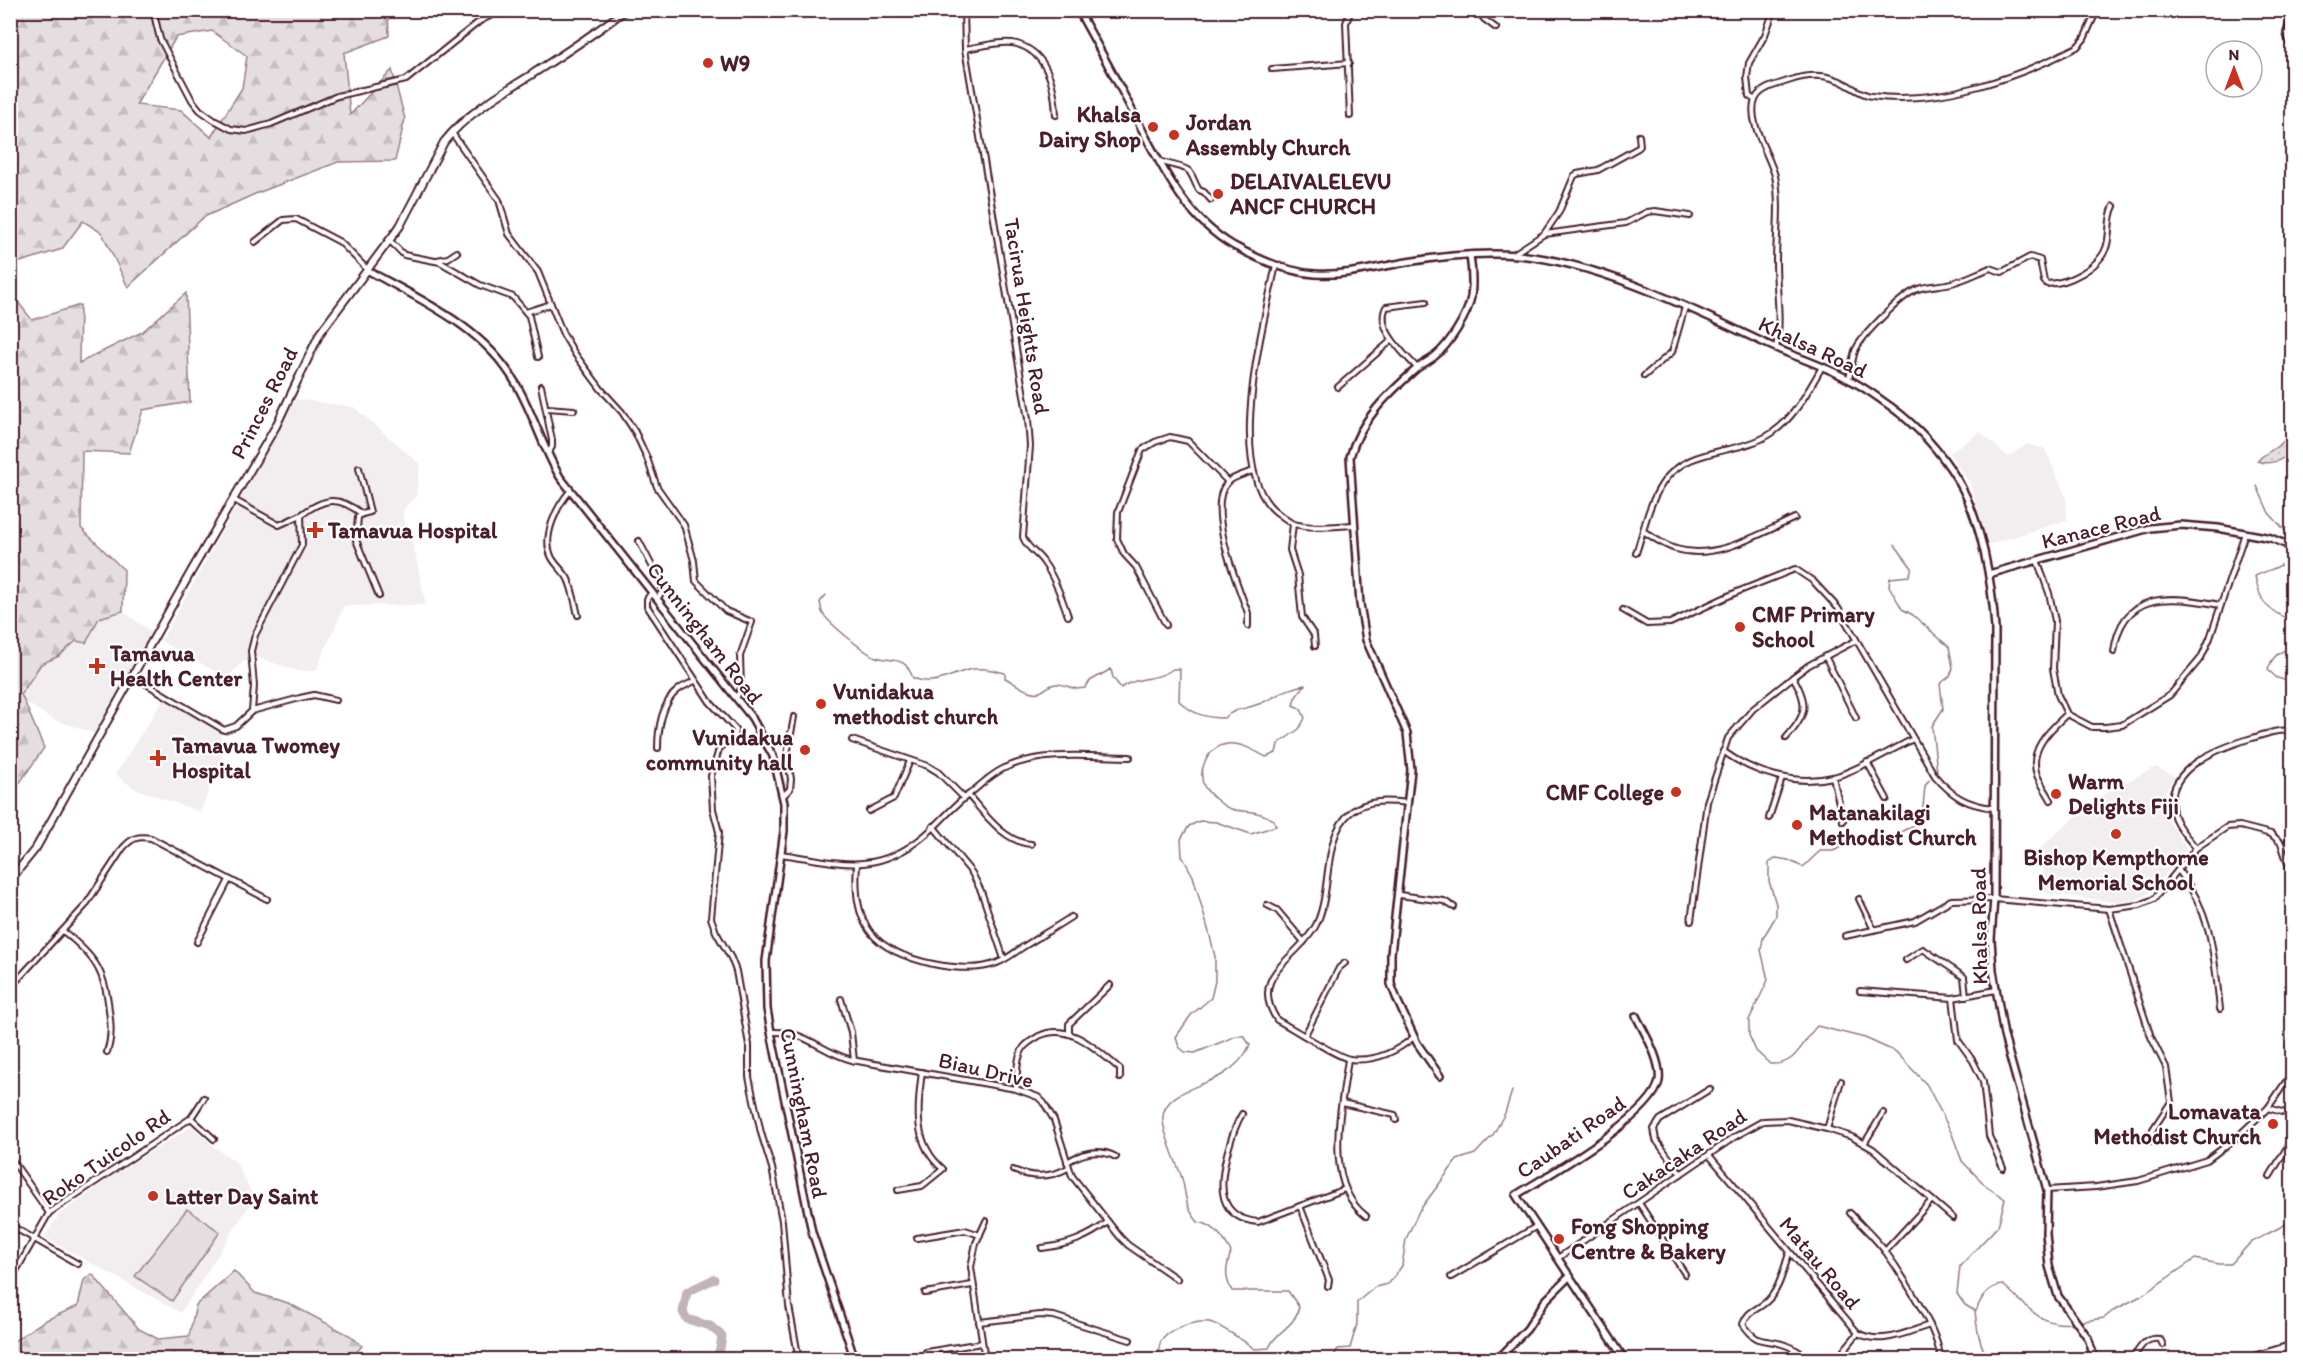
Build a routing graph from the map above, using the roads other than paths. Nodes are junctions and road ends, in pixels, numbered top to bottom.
1 (153, 10) edge
2 (503, 10) edge
3 (625, 10) edge
4 (964, 10) edge
5 (1078, 10) edge
6 (1351, 10) edge
7 (1477, 10) edge
8 (1774, 10) edge
9 (2097, 10) edge
10 (2292, 18) edge
11 (1496, 28) dead end
12 (965, 49) junction
13 (2292, 49) edge
14 (1349, 63) junction
15 (1272, 69) dead end
16 (1755, 100) junction
17 (1056, 115) dead end
18 (1350, 116) dead end
19 (451, 132) junction
20 (1639, 136) dead end
21 (1159, 161) junction
22 (1211, 200) dead end
23 (2114, 206) dead end
24 (1690, 216) dead end
25 (1544, 234) junction
26 (390, 240) junction
27 (255, 242) dead end
28 (457, 252) dead end
29 (1470, 255) junction
30 (1511, 255) junction
31 (436, 261) junction
32 (1276, 265) junction
33 (367, 270) junction
34 (1426, 302) dead end
35 (551, 304) junction
36 (1685, 307) junction
37 (526, 312) junction
38 (1392, 340) junction
39 (1776, 348) junction
40 (538, 357) dead end
41 (1822, 367) junction
42 (1417, 368) junction
43 (1644, 376) dead end
44 (1849, 379) junction
45 (541, 386) dead end
46 (1338, 387) dead end
47 (547, 408) junction
48 (574, 410) dead end
49 (547, 454) junction
50 (359, 468) dead end
51 (1252, 471) junction
52 (1228, 482) junction
53 (570, 491) junction
54 (234, 500) junction
55 (362, 514) junction
56 (301, 515) junction
57 (1795, 518) dead end
58 (1293, 524) junction
59 (1354, 525) junction
60 (1643, 531) junction
61 (2245, 533) junction
62 (639, 541) dead end
63 (2290, 546) edge
64 (1636, 553) dead end
65 (2037, 560) junction
66 (1989, 574) junction
67 (652, 592) junction
68 (379, 596) dead end
69 (657, 599) junction
70 (2220, 605) junction
71 (1623, 610) dead end
72 (578, 615) dead end
73 (1068, 616) dead end
74 (1166, 625) dead end
75 (1248, 626) dead end
76 (1855, 641) junction
77 (1315, 646) dead end
78 (2114, 652) dead end
79 (1825, 656) junction
80 (132, 676) junction
81 (1793, 677) junction
82 (695, 681) junction
83 (736, 698) junction
84 (336, 700) dead end
85 (252, 711) junction
86 (2067, 714) junction
87 (794, 717) dead end
88 (1856, 718) dead end
89 (2292, 731) edge
90 (1786, 738) dead end
91 (1913, 739) junction
92 (852, 740) dead end
93 (658, 748) dead end
94 (1723, 752) junction
95 (1130, 757) dead end
96 (910, 760) junction
97 (1867, 762) junction
98 (1833, 777) junction
99 (1782, 778) junction
100 (783, 796) junction
101 (966, 796) junction
102 (1887, 799) dead end
103 (2051, 800) dead end
104 (1408, 803) junction
105 (1995, 808) junction
106 (869, 811) dead end
107 (1769, 818) dead end
108 (1843, 821) dead end
109 (933, 826) junction
110 (2292, 835) edge
111 (1031, 844) dead end
112 (2196, 848) junction
113 (2284, 848) junction
114 (781, 854) junction
115 (857, 865) junction
116 (2179, 871) junction
117 (2292, 876) edge
118 (10, 880) edge
119 (229, 880) junction
120 (1399, 895) junction
121 (267, 899) dead end
122 (1858, 899) dead end
123 (1994, 899) junction
124 (1267, 905) dead end
125 (1454, 908) dead end
126 (2109, 909) junction
127 (1071, 917) dead end
128 (1691, 921) dead end
129 (1874, 930) junction
130 (63, 931) junction
131 (1845, 936) dead end
132 (197, 942) dead end
133 (1304, 942) junction
134 (1004, 959) junction
135 (1906, 960) dead end
136 (1345, 963) dead end
137 (1110, 985) dead end
138 (11, 986) edge
139 (1996, 990) junction
140 (1860, 991) dead end
141 (1966, 996) junction
142 (2292, 996) edge
143 (1953, 998) junction
144 (841, 999) dead end
145 (2220, 1009) dead end
146 (1636, 1016) dead end
147 (771, 1032) junction
148 (1069, 1034) junction
149 (1305, 1035) junction
150 (1414, 1037) junction
151 (107, 1052) dead end
152 (1348, 1059) junction
153 (854, 1061) junction
154 (922, 1072) junction
155 (1440, 1076) dead end
156 (1120, 1078) dead end
157 (1841, 1081) dead end
158 (1016, 1089) junction
159 (1710, 1089) dead end
160 (204, 1098) dead end
161 (1342, 1103) junction
162 (2268, 1108) junction
163 (1883, 1113) dead end
164 (1242, 1114) dead end
165 (2292, 1115) edge
166 (191, 1118) junction
167 (1396, 1120) dead end
168 (1827, 1128) junction
169 (2292, 1138) edge
170 (214, 1139) dead end
171 (2150, 1141) dead end
172 (1864, 1144) junction
173 (1709, 1155) junction
174 (10, 1156) edge
175 (1116, 1157) dead end
176 (1067, 1162) junction
177 (1068, 1168) junction
178 (2003, 1168) dead end
179 (1013, 1170) dead end
180 (1681, 1174) junction
181 (2270, 1176) dead end
182 (898, 1190) dead end
183 (1346, 1190) junction
184 (2047, 1190) junction
185 (1932, 1200) junction
186 (1639, 1203) junction
187 (1300, 1206) junction
188 (49, 1213) junction
189 (1850, 1213) dead end
190 (1366, 1216) dead end
191 (1953, 1218) dead end
192 (986, 1221) dead end
193 (1108, 1222) junction
194 (10, 1225) edge
195 (1537, 1226) junction
196 (980, 1236) junction
197 (917, 1238) dead end
198 (33, 1239) junction
199 (1042, 1248) dead end
200 (1885, 1251) junction
201 (1790, 1253) junction
202 (1558, 1258) junction
203 (78, 1264) dead end
204 (1685, 1274) dead end
205 (1570, 1276) junction
206 (1451, 1277) dead end
207 (12, 1278) dead end
208 (1177, 1279) dead end
209 (972, 1285) junction
210 (1328, 1286) dead end
211 (925, 1293) dead end
212 (979, 1322) junction
213 (1930, 1324) junction
214 (1858, 1334) junction
215 (1130, 1340) dead end
216 (982, 1343) junction
217 (2163, 1345) dead end
218 (2292, 1346) edge
219 (926, 1352) dead end
220 (2292, 1354) edge
221 (799, 1359) edge
222 (855, 1359) edge
223 (985, 1359) edge
224 (1497, 1359) edge
225 (1625, 1359) edge
226 (1811, 1359) edge
227 (1836, 1359) edge
228 (1940, 1359) edge
229 (2095, 1359) edge
230 (2131, 1359) edge
231 (2245, 1359) edge
232 (2273, 1359) edge

1 - 2 street
3 - 19 main road, Princes Road
4 - 12 street, Tacirua Heights Road
5 - 21 main road, Khalsa Road
6 - 14 street
7 - 11 street
8 - 16 street
9 - 16 street
10 - 13 main road
12 - 17 street
12 - 73 street, Tacirua Heights Road
14 - 15 street
14 - 18 street
16 - 39 street
19 - 26 main road, Princes Road
19 - 35 street
20 - 25 street
21 - 22 street
21 - 32 main road, Khalsa Road
23 - 44 street
24 - 25 street
25 - 30 street
26 - 31 street
26 - 33 main road, Princes Road
27 - 33 street
28 - 31 street
29 - 30 main road, Khalsa Road
29 - 32 main road, Khalsa Road
29 - 42 main road
30 - 36 main road, Khalsa Road
31 - 37 street
32 - 51 street
33 - 49 main road, Cunningham Road
33 - 54 main road, Princes Road
34 - 38 street
35 - 37 street
35 - 83 street
36 - 39 main road, Khalsa Road
36 - 43 street
37 - 40 street
38 - 42 street
38 - 46 street
39 - 41 main road, Khalsa Road
41 - 44 main road, Khalsa Road
41 - 60 street
42 - 59 main road
44 - 66 main road, Khalsa Road
45 - 47 street
47 - 48 street
47 - 49 street
49 - 53 main road, Cunningham Road
50 - 55 street
51 - 52 street
51 - 58 street
52 - 74 street
52 - 75 street
53 - 67 main road, Cunningham Road
53 - 72 street
54 - 56 street
54 - 80 main road, Princes Road
55 - 56 street
55 - 68 street
56 - 85 street
57 - 60 street
58 - 59 street
58 - 77 street
59 - 104 main road
60 - 64 street
61 - 63 main road, Kanace Road
61 - 65 main road, Kanace Road
61 - 70 street
62 - 69 street
65 - 66 main road, Kanace Road
65 - 86 street
66 - 105 main road, Khalsa Road
67 - 69 main road, Cunningham Road
67 - 82 street
69 - 83 main road, Cunningham Road
70 - 78 street
70 - 86 street
71 - 76 street
76 - 79 street
76 - 91 street
79 - 81 street
79 - 88 street
80 - 85 street
80 - 118 main road, Princes Road
81 - 90 street
81 - 94 street
82 - 93 street
82 - 221 street
83 - 100 main road, Cunningham Road
84 - 85 street
86 - 103 street
87 - 100 street
89 - 112 street
91 - 97 street
91 - 105 street
92 - 96 street
94 - 99 street
94 - 128 street
95 - 101 street
96 - 101 street
96 - 106 street
97 - 98 street
97 - 102 street
98 - 99 street
98 - 108 street
99 - 107 street
100 - 114 main road, Cunningham Road
101 - 109 street
101 - 111 street
104 - 120 main road
104 - 133 street
105 - 123 main road, Khalsa Road
109 - 115 street
109 - 134 street
110 - 113 street
112 - 113 street
112 - 116 street
113 - 117 street
114 - 115 street
114 - 147 main road, Cunningham Road
115 - 134 street
116 - 126 street
116 - 145 street
119 - 121 street
119 - 130 street
119 - 132 street
120 - 125 street
120 - 150 main road
122 - 129 street
123 - 126 street
123 - 129 street
123 - 139 main road, Khalsa Road
124 - 133 street
126 - 171 street
127 - 134 street
129 - 131 street
130 - 138 street
130 - 151 street
133 - 149 street
135 - 141 street
136 - 149 street
137 - 148 street
139 - 141 street
139 - 184 main road, Khalsa Road
140 - 143 street
141 - 143 street
142 - 162 street
143 - 178 street
144 - 153 street
146 - 195 main road, Caubati Road
147 - 153 street, Biau Drive
147 - 222 main road, Cunningham Road
148 - 156 street
148 - 158 street
149 - 152 street
150 - 152 street
150 - 155 main road
152 - 161 street
153 - 154 street, Biau Drive
154 - 158 street, Biau Drive
154 - 182 street
157 - 168 street
158 - 176 street, Biau Drive
159 - 180 street
160 - 166 street, Roko Tuicolo Rd
161 - 167 street
161 - 183 street
162 - 165 street
162 - 184 street
163 - 172 street
164 - 187 street
166 - 170 street
166 - 188 street, Roko Tuicolo Rd
168 - 172 street, Cakacaka Road
168 - 173 street, Cakacaka Road
169 - 181 street
172 - 185 street, Cakacaka Road
173 - 180 street, Cakacaka Road
173 - 201 street, Matau Road
174 - 188 street
175 - 176 street
176 - 177 street, Biau Drive
177 - 179 street
177 - 193 street, Biau Drive
180 - 186 street, Cakacaka Road
183 - 187 street
183 - 190 street
184 - 229 main road, Khalsa Road
185 - 191 street, Cakacaka Road
185 - 200 street
186 - 202 street, Cakacaka Road
186 - 204 street
187 - 210 street
188 - 198 street, Roko Tuicolo Rd
189 - 200 street
192 - 196 street
193 - 199 street
193 - 208 street, Biau Drive
194 - 198 street
195 - 202 main road, Caubati Road
195 - 206 street
196 - 197 street
196 - 209 street
198 - 203 street
198 - 207 street, Roko Tuicolo Rd
200 - 213 street
201 - 214 street, Matau Road
201 - 226 street
202 - 205 main road, Caubati Road
205 - 224 main road
205 - 225 main road, Caubati Road
209 - 211 street
209 - 212 street
212 - 215 street
212 - 216 street
213 - 214 street, Matau Road
213 - 228 street
214 - 227 street
216 - 219 street
216 - 223 street
217 - 230 street
218 - 231 highway
220 - 232 highway

